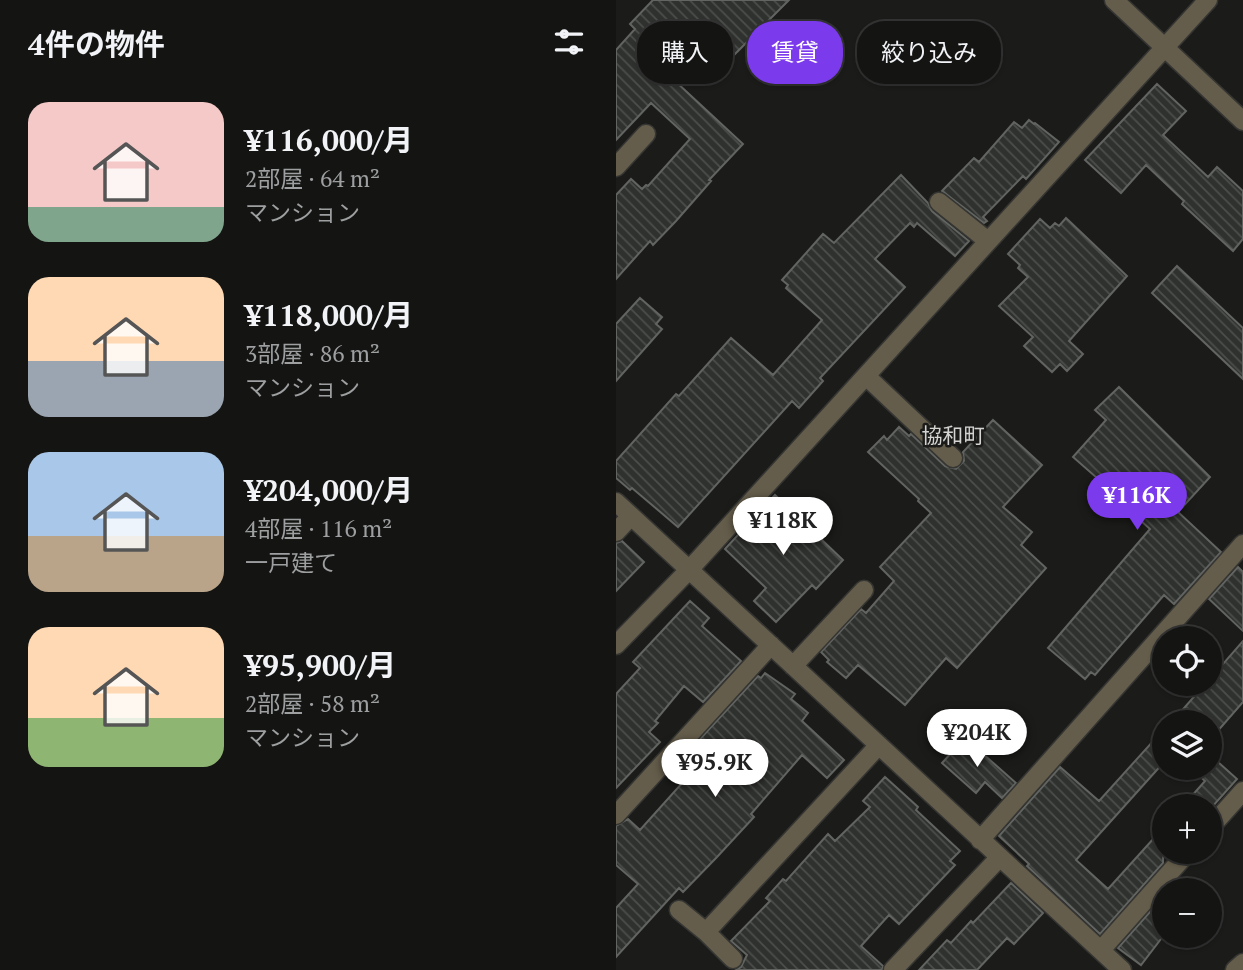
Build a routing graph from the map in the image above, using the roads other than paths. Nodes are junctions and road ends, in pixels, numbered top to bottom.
1 (1114, 0) edge
2 (1208, 0) edge
3 (1164, 47) junction
4 (1243, 121) edge
5 (646, 134) dead end
6 (616, 167) edge
7 (939, 202) dead end
8 (988, 241) junction
9 (866, 376) junction
10 (953, 458) dead end
11 (616, 502) edge
12 (631, 516) junction
13 (616, 532) edge
14 (1243, 544) edge
15 (689, 570) junction
16 (864, 590) dead end
17 (616, 645) edge
18 (771, 645) junction
19 (793, 666) junction
20 (879, 746) junction
21 (1243, 791) edge
22 (1222, 814) edge
23 (616, 815) edge
24 (980, 840) junction
25 (1000, 858) junction
26 (1177, 864) edge
27 (679, 910) dead end
28 (706, 932) junction
29 (1101, 950) junction
30 (733, 959) dead end
31 (1243, 963) edge
32 (892, 970) edge
33 (1122, 970) edge
34 (1235, 970) edge

1 - 3 street
2 - 3 street
3 - 4 street
3 - 8 street
5 - 6 street
7 - 8 street
8 - 9 street
9 - 10 street
9 - 15 street
11 - 12 street
12 - 13 street
12 - 15 street
14 - 24 street
15 - 17 street
15 - 18 street
16 - 19 street
18 - 19 street
18 - 23 street
19 - 20 street
20 - 24 street
20 - 28 street
21 - 22 street
24 - 25 street
25 - 29 street
25 - 32 street
26 - 29 street
27 - 28 street
28 - 30 street
29 - 33 street
31 - 34 street

